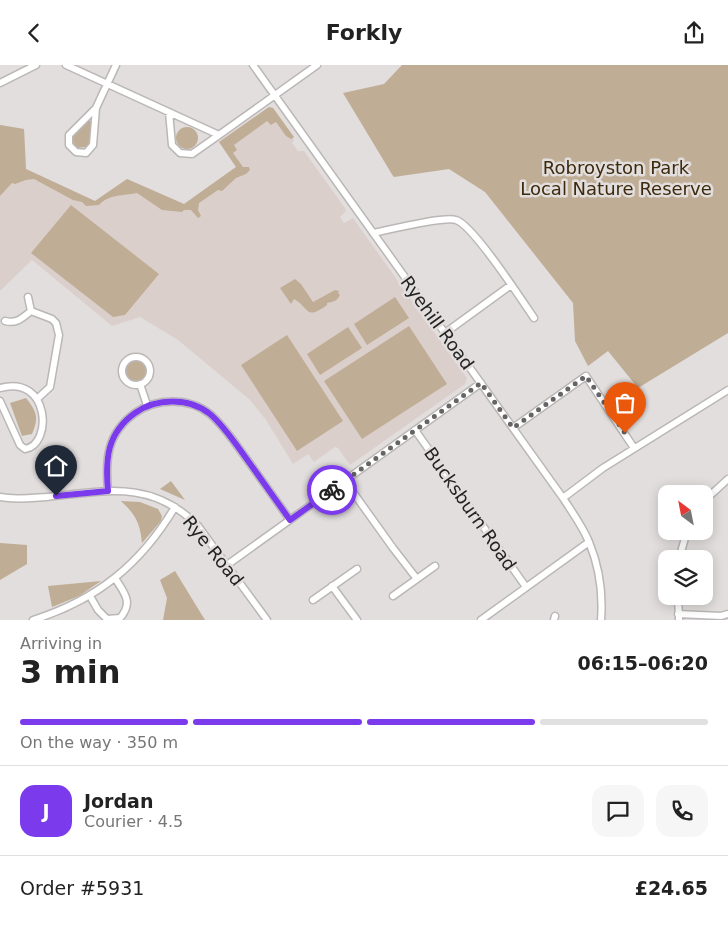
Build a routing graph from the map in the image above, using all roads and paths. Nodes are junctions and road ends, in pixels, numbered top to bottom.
1 (36, 65) edge
2 (66, 65) edge
3 (116, 65) edge
4 (253, 65) edge
5 (317, 65) edge
6 (0, 83) edge
7 (107, 84) junction
8 (275, 95) junction
9 (96, 108) junction
10 (169, 112) junction
11 (219, 135) junction
12 (373, 233) junction
13 (511, 285) junction
14 (28, 297) dead end
15 (31, 311) junction
16 (534, 317) dead end
17 (5, 321) dead end
18 (445, 333) junction
19 (481, 383) junction
20 (140, 384) junction
21 (0, 388) edge
22 (728, 390) edge
23 (36, 399) junction
24 (0, 401) edge
25 (147, 405) junction
26 (513, 428) junction
27 (415, 430) junction
28 (634, 448) junction
29 (728, 479) edge
30 (346, 481) junction
31 (108, 491) junction
32 (713, 493) edge
33 (0, 497) edge
34 (563, 498) junction
35 (175, 507) junction
36 (290, 520) junction
37 (589, 542) junction
38 (227, 565) junction
39 (435, 566) dead end
40 (357, 569) dead end
41 (115, 578) junction
42 (417, 579) junction
43 (332, 586) junction
44 (526, 587) junction
45 (90, 596) junction
46 (393, 596) dead end
47 (313, 600) dead end
48 (728, 614) edge
49 (678, 617) edge
50 (33, 620) edge
51 (267, 620) edge
52 (357, 620) edge
53 (481, 620) edge
54 (601, 620) edge

1 - 6 street
2 - 7 street
3 - 7 street
4 - 8 street, Ryehill Road
5 - 8 street
7 - 9 street
7 - 10 street
8 - 11 street
8 - 12 street, Ryehill Road
9 - 9 street
10 - 11 street
10 - 11 street
12 - 13 street
12 - 18 street, Ryehill Road
13 - 16 street
13 - 18 street
14 - 15 street
15 - 17 street
15 - 23 street
18 - 19 street, Ryehill Road
19 - 26 street, Ryehill Road
19 - 27 street
20 - 20 street
20 - 25 street
21 - 23 street
22 - 28 street
23 - 24 street
25 - 31 street
25 - 36 street
26 - 28 street
26 - 34 street, Ryehill Road
27 - 30 street
27 - 44 street, Bucksburn Road
28 - 34 street
29 - 32 street
30 - 36 street
30 - 42 street
31 - 33 street, Rye Road
31 - 35 street, Rye Road
34 - 37 street, Ryehill Road
35 - 38 street, Rye Road
35 - 41 street
36 - 38 street
37 - 44 street
37 - 54 street, Ryehill Road
38 - 51 street, Rye Road
39 - 42 street
40 - 43 street
41 - 45 street
41 - 45 street
42 - 46 street
43 - 47 street
43 - 52 street
44 - 53 street
45 - 50 street
48 - 49 street

